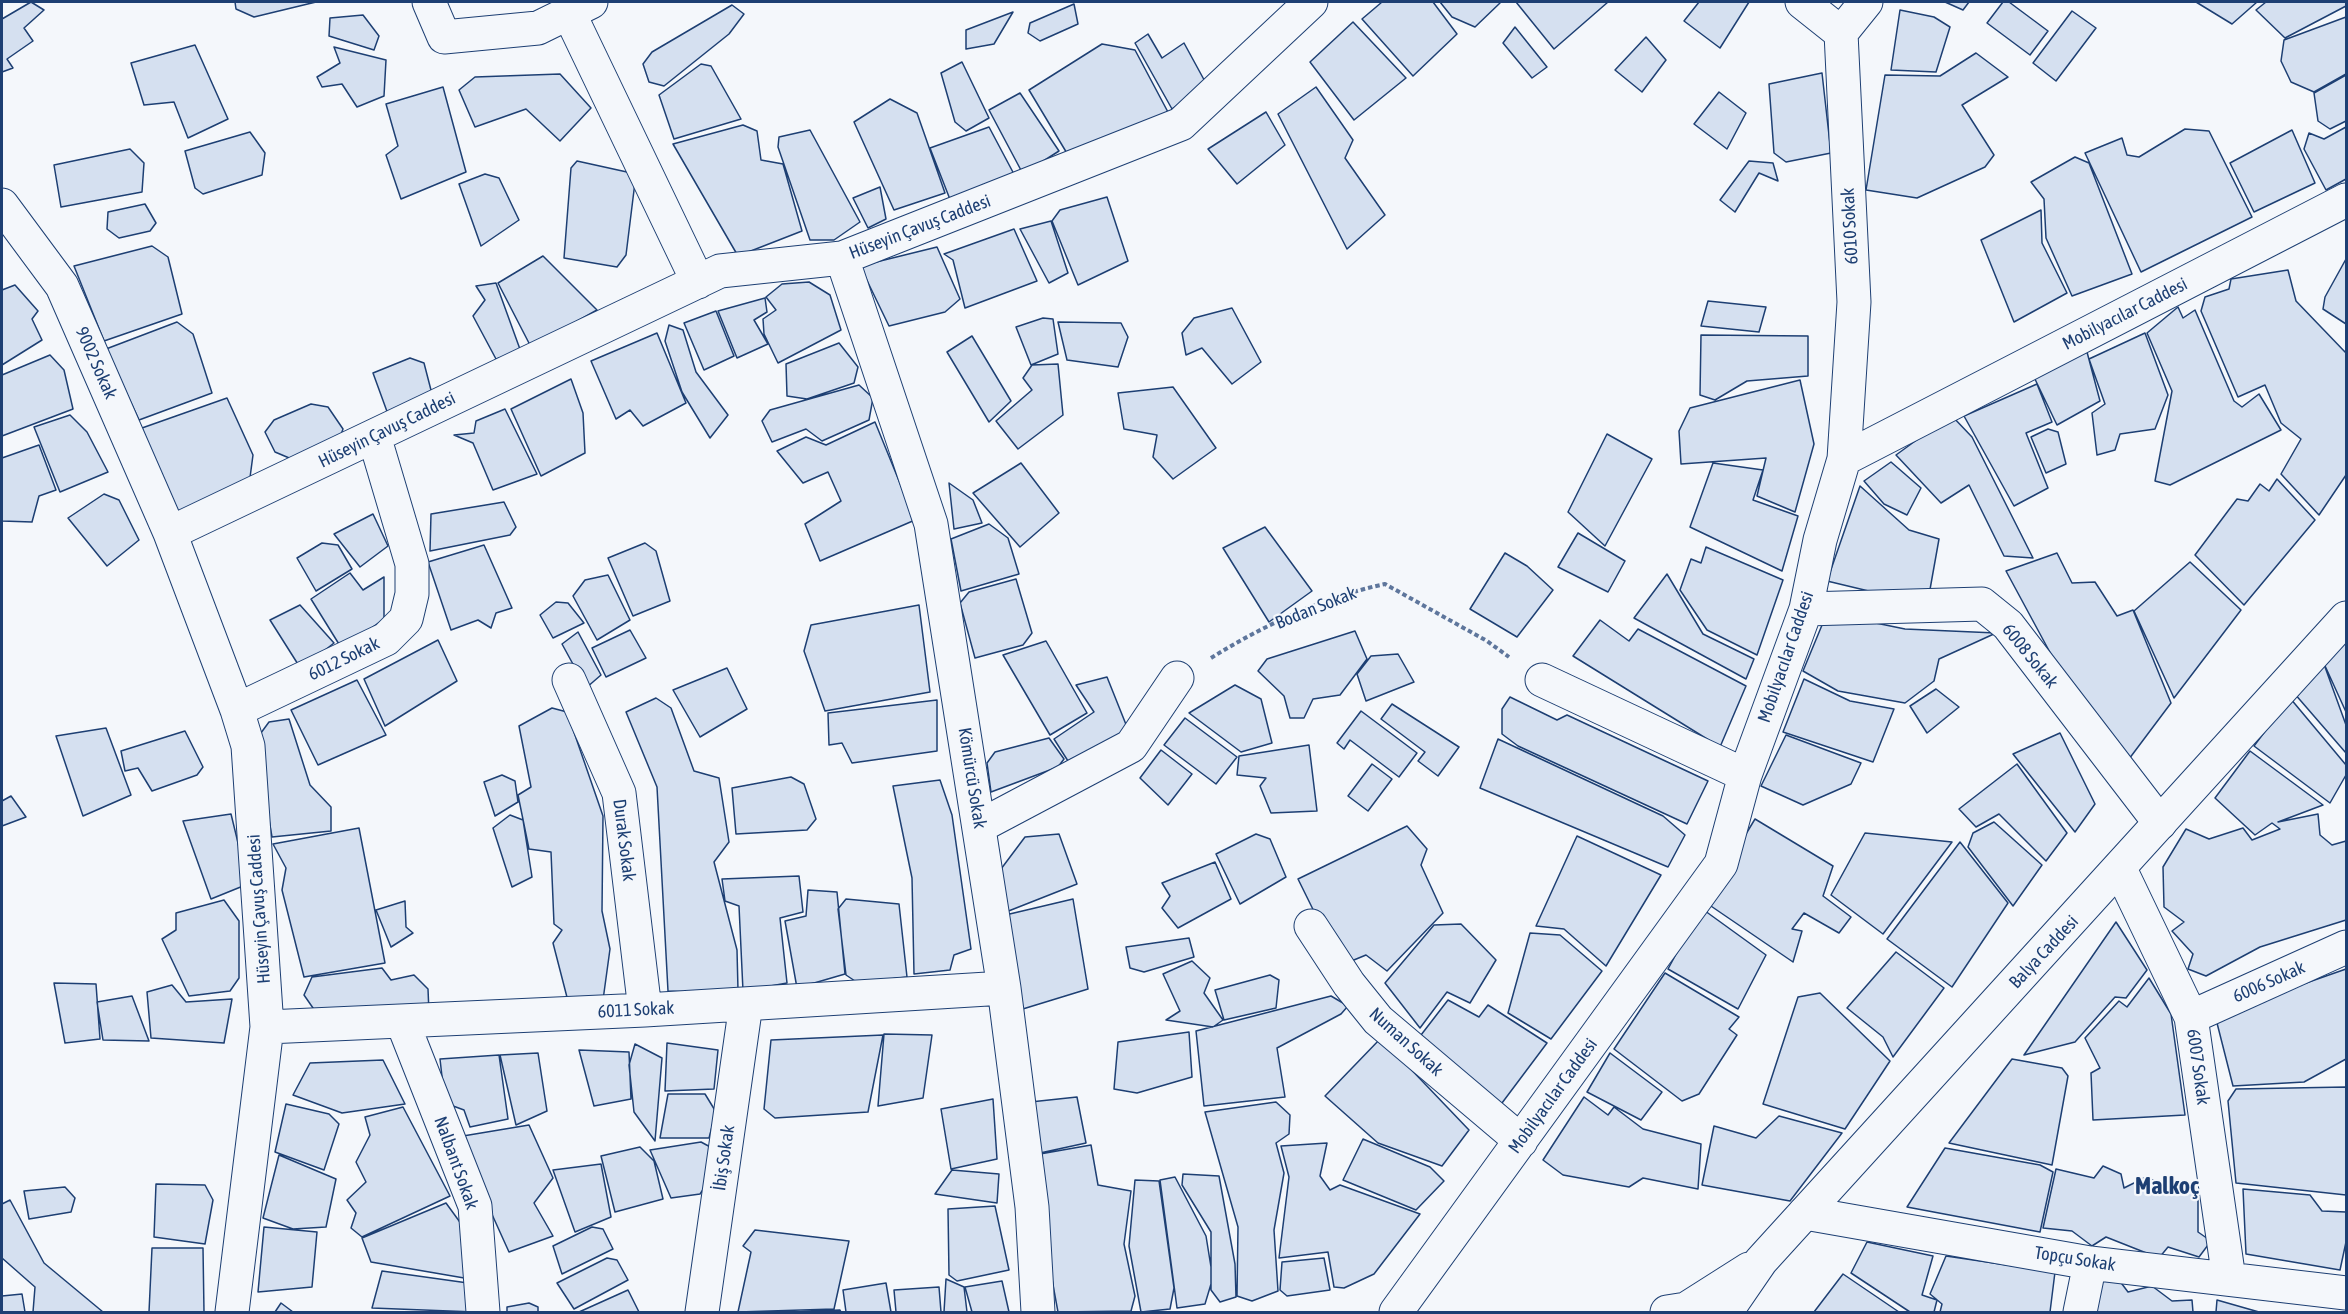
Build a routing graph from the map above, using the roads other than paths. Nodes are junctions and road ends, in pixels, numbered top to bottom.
1 (429, 2) edge
2 (1311, 2) edge
3 (1802, 2) edge
4 (1866, 2) edge
5 (580, 7) edge
6 (1841, 33) junction
7 (2346, 200) edge
8 (2, 205) edge
9 (842, 258) junction
10 (698, 282) junction
11 (374, 436) junction
12 (1844, 459) junction
13 (170, 533) junction
14 (2346, 603) edge
15 (1806, 609) junction
16 (2346, 618) edge
17 (2325, 641) junction
18 (1177, 678) road end
19 (569, 680) dead end
20 (1542, 680) road end
21 (237, 710) junction
22 (1745, 775) junction
23 (2160, 823) junction
24 (980, 826) junction
25 (2120, 869) junction
26 (1311, 926) dead end
27 (2346, 946) edge
28 (1004, 988) junction
29 (746, 1004) junction
30 (645, 1010) junction
31 (2191, 1017) junction
32 (402, 1021) junction
33 (267, 1027) junction
34 (1521, 1141) junction
35 (1805, 1213) junction
36 (1761, 1262) junction
37 (2090, 1263) junction
38 (2229, 1279) junction
39 (2346, 1293) edge
40 (232, 1312) edge
41 (483, 1312) edge
42 (702, 1312) edge
43 (1038, 1312) edge
44 (1396, 1312) edge
45 (1667, 1312) edge
46 (1726, 1312) edge
47 (2079, 1312) edge

1 - 5 street
2 - 9 street, Hüseyin Çavuş Caddesi
3 - 6 street
4 - 6 street
5 - 10 street
6 - 12 street, 6010 Sokak
7 - 12 street, Mobilyacılar Caddesi
8 - 13 street, 9002 Sokak
9 - 10 street, Hüseyin Çavuş Caddesi
9 - 24 street, Kömürcü Sokak
10 - 11 street, Hüseyin Çavuş Caddesi
11 - 13 street, Hüseyin Çavuş Caddesi
11 - 21 street, 6012 Sokak
12 - 15 street, Mobilyacılar Caddesi
13 - 21 street, Hüseyin Çavuş Caddesi
14 - 17 street, Balya Caddesi
15 - 22 street, Mobilyacılar Caddesi
15 - 23 street, 6008 Sokak
16 - 17 street, Balya Caddesi
17 - 23 street, Balya Caddesi
18 - 24 street
19 - 30 street, Durak Sokak
20 - 22 street
21 - 33 street, Hüseyin Çavuş Caddesi
22 - 34 street, Mobilyacılar Caddesi
23 - 25 street, Balya Caddesi
24 - 28 street, Kömürcü Sokak
25 - 31 street, 6007 Sokak
25 - 35 street, Balya Caddesi
26 - 34 street, Numan Sokak
27 - 31 street, 6006 Sokak
28 - 29 street, 6011 Sokak
28 - 43 street, Kömürcü Sokak
29 - 30 street, 6011 Sokak
29 - 42 street, İbiş Sokak
30 - 32 street, 6011 Sokak
31 - 38 street, 6007 Sokak
32 - 33 street, 6011 Sokak
32 - 41 street, Nalbant Sokak
33 - 40 street, Hüseyin Çavuş Caddesi
34 - 44 street, Mobilyacılar Caddesi
35 - 36 street, Balya Caddesi
35 - 37 street, Topçu Sokak
36 - 45 street, Balya Caddesi
36 - 46 street, Balya Caddesi
37 - 38 street, Topçu Sokak
37 - 47 street
38 - 39 street, Topçu Sokak

